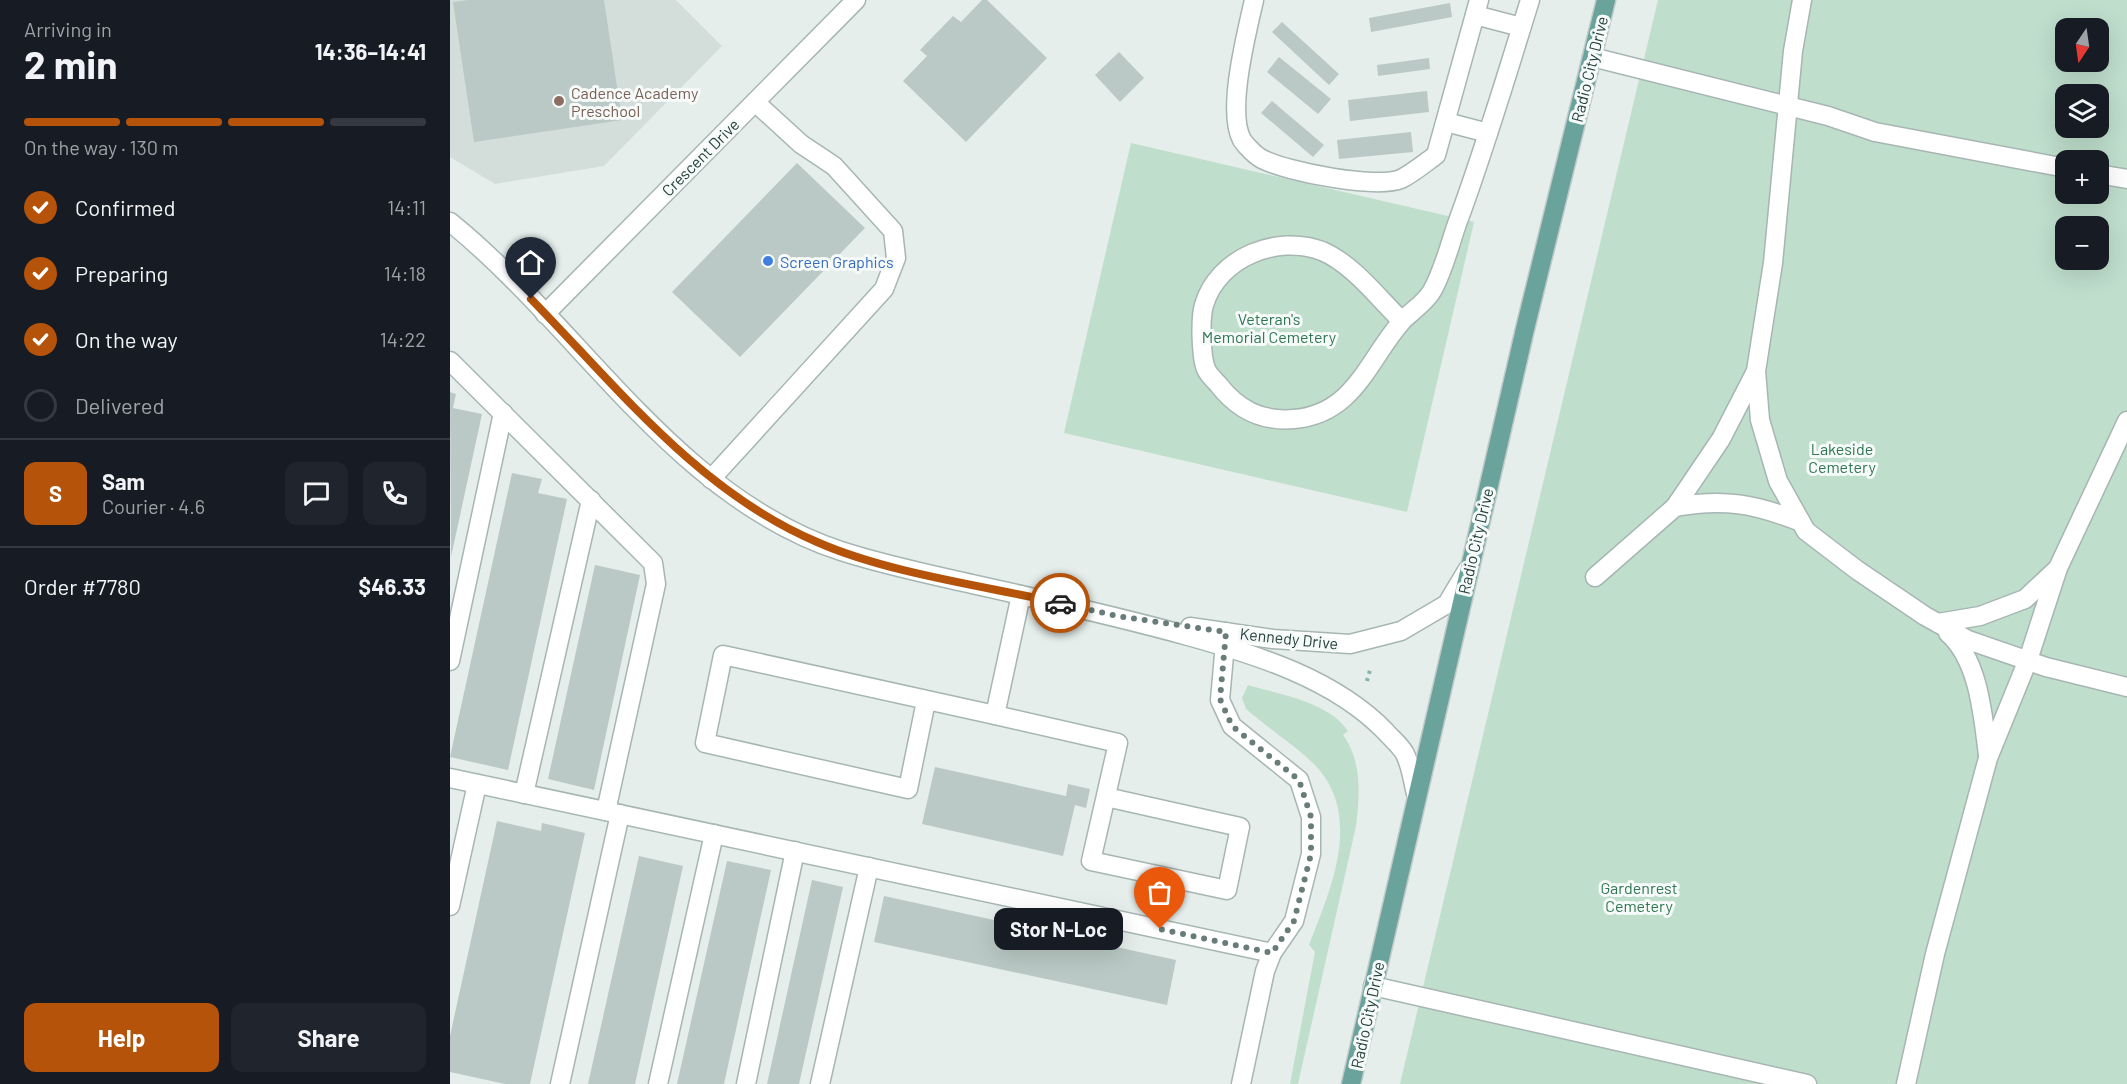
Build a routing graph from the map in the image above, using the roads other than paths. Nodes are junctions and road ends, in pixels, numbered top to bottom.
1 (856, 0) edge
2 (1254, 0) edge
3 (1530, 0) edge
4 (1606, 0) edge
5 (1802, 0) edge
6 (1477, 7) edge
7 (1521, 27) junction
8 (1592, 57) junction
9 (754, 102) junction
10 (1789, 107) junction
11 (1446, 122) junction
12 (1488, 133) junction
13 (2055, 166) edge
14 (2109, 176) edge
15 (2127, 179) edge
16 (450, 222) edge
17 (545, 314) junction
18 (1402, 321) junction
19 (450, 361) edge
20 (1756, 371) junction
21 (503, 413) junction
22 (2127, 421) edge
23 (711, 479) junction
24 (591, 500) junction
25 (1675, 507) junction
26 (1801, 522) junction
27 (1469, 568) junction
28 (2058, 568) junction
29 (1595, 577) dead end
30 (1021, 595) junction
31 (1938, 623) junction
32 (1225, 639) junction
33 (2028, 660) junction
34 (450, 661) edge
35 (2127, 687) edge
36 (926, 701) junction
37 (995, 715) junction
38 (1988, 758) junction
39 (450, 778) edge
40 (477, 784) junction
41 (524, 794) junction
42 (1416, 794) junction
43 (1106, 797) junction
44 (613, 812) junction
45 (714, 834) junction
46 (795, 851) junction
47 (869, 867) junction
48 (450, 906) edge
49 (1272, 953) junction
50 (1373, 986) junction
51 (560, 1084) edge
52 (658, 1084) edge
53 (746, 1084) edge
54 (820, 1084) edge
55 (1240, 1084) edge
56 (1352, 1084) edge
57 (1807, 1084) edge
58 (1906, 1084) edge

1 - 9 street, Crescent Drive
2 - 11 street
3 - 7 street
4 - 8 main road, Radio City Drive
5 - 10 street
6 - 7 street
6 - 11 street
7 - 12 street
8 - 10 street
8 - 27 main road, Radio City Drive
9 - 17 street, Crescent Drive
9 - 23 street
10 - 13 street
10 - 20 street
11 - 12 street
12 - 18 street
14 - 15 street
16 - 17 street, Kennedy Drive
17 - 23 street, Kennedy Drive
18 - 18 street
19 - 21 street
20 - 25 street
20 - 26 street
21 - 24 street
21 - 34 street
22 - 28 street
23 - 30 street, Kennedy Drive
24 - 41 street
24 - 44 street
25 - 26 street
25 - 29 street
26 - 31 street
27 - 32 street, Kennedy Drive
27 - 42 main road, Radio City Drive
28 - 31 street
28 - 33 street
30 - 32 street, Kennedy Drive
30 - 37 street
31 - 33 street
31 - 38 street
32 - 42 street, Kennedy Drive
32 - 49 street
33 - 35 street
33 - 38 street
36 - 36 street
36 - 37 street
37 - 43 street
38 - 58 street
39 - 40 street
40 - 41 street
40 - 48 street
41 - 44 street
42 - 50 main road, Radio City Drive
43 - 43 street
44 - 45 street
44 - 51 street
45 - 46 street
45 - 52 street
46 - 47 street
46 - 53 street
47 - 49 street
47 - 54 street
49 - 55 street
50 - 56 main road, Radio City Drive
50 - 57 street

